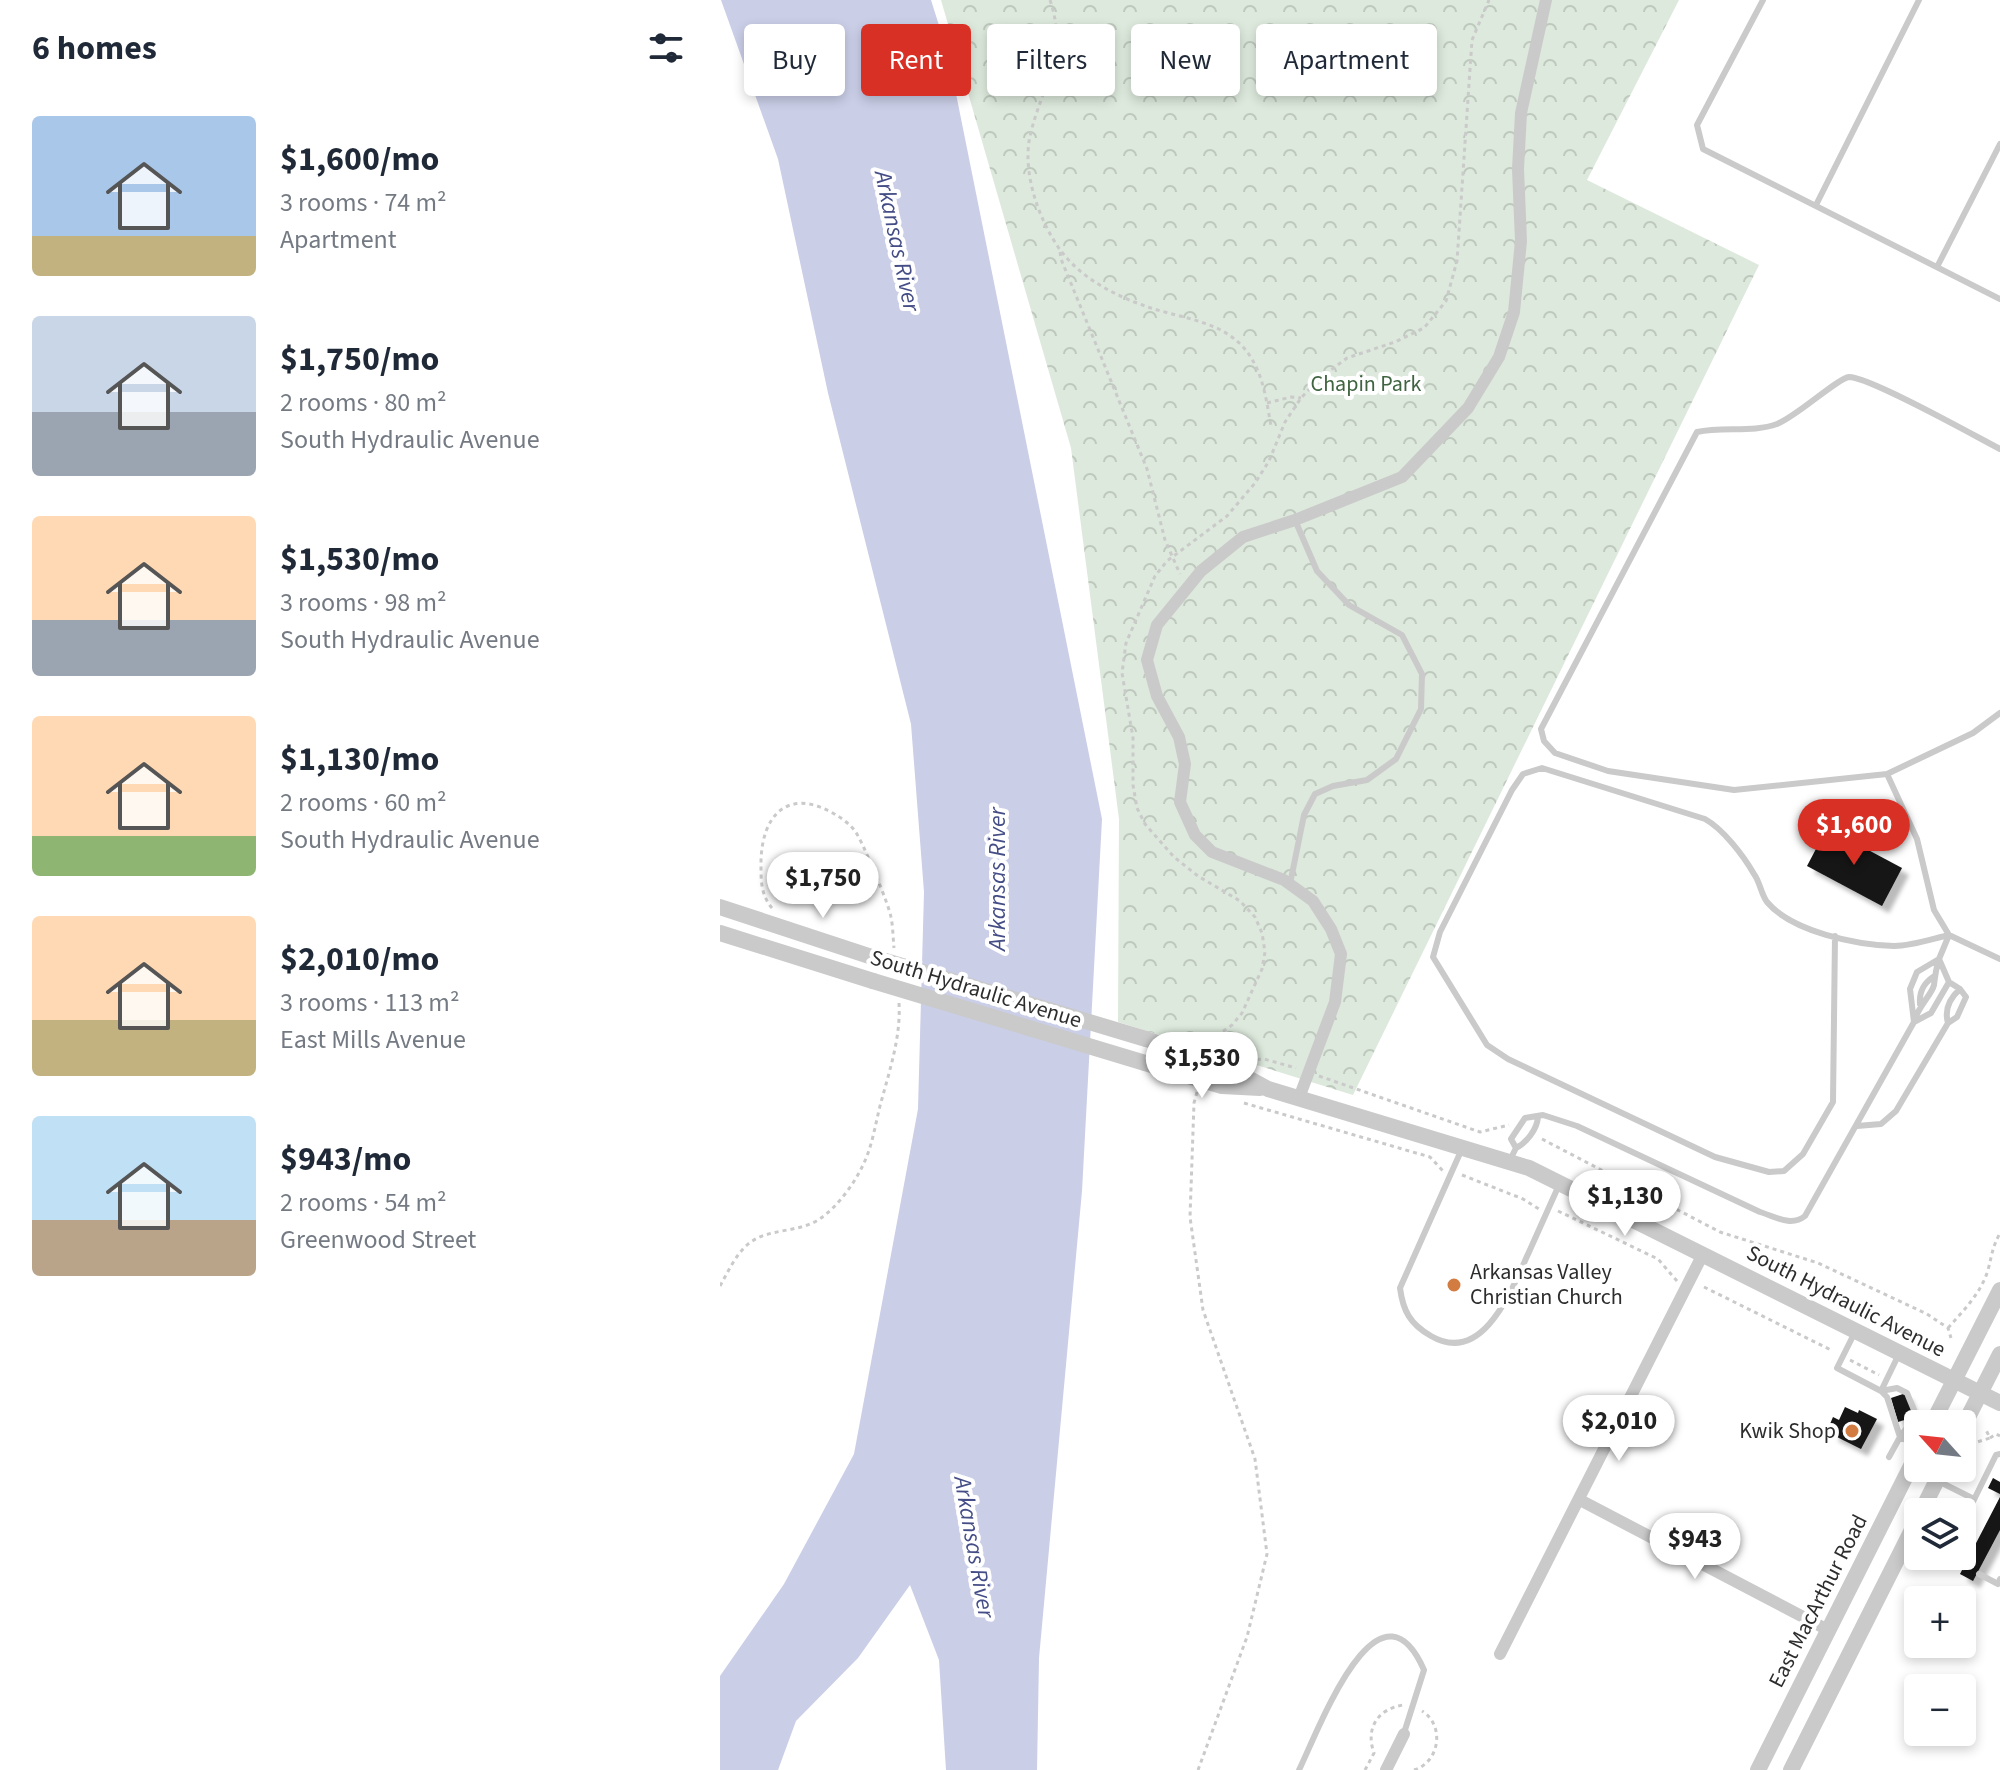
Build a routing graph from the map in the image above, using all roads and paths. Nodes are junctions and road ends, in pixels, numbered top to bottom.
1 (1050, 0) edge
2 (1489, 0) edge
3 (1546, 0) edge
4 (1763, 0) edge
5 (1919, 0) edge
6 (2000, 146) edge
7 (1816, 205) junction
8 (1060, 250) junction
9 (1937, 267) junction
10 (2000, 299) edge
11 (1301, 398) junction
12 (1267, 403) junction
13 (1271, 426) dead end
14 (2000, 449) edge
15 (1295, 520) junction
16 (1172, 557) junction
17 (1187, 588) junction
18 (2000, 713) edge
19 (1887, 774) junction
20 (1290, 884) junction
21 (720, 907) edge
22 (778, 911) dead end
23 (720, 933) edge
24 (1949, 935) junction
25 (1835, 936) junction
26 (1939, 959) junction
27 (2000, 959) edge
28 (895, 961) dead end
29 (1949, 982) junction
30 (1960, 989) junction
31 (898, 992) dead end
32 (1914, 1022) junction
33 (1948, 1023) junction
34 (1193, 1039) dead end
35 (1316, 1074) dead end
36 (1201, 1079) junction
37 (1268, 1089) junction
38 (1299, 1098) junction
39 (1241, 1102) dead end
40 (1538, 1117) junction
41 (1857, 1126) junction
42 (1517, 1128) junction
43 (1531, 1134) junction
44 (1463, 1148) junction
45 (1512, 1155) junction
46 (1451, 1173) junction
47 (1560, 1183) junction
48 (1548, 1210) junction
49 (2000, 1233) edge
50 (1703, 1254) junction
51 (1680, 1282) dead end
52 (720, 1286) edge
53 (1704, 1287) dead end
54 (2000, 1290) edge
55 (1948, 1328) junction
56 (1855, 1330) junction
57 (1951, 1338) dead end
58 (1900, 1353) junction
59 (2000, 1354) edge
60 (1843, 1356) junction
61 (1887, 1379) junction
62 (1955, 1380) junction
63 (1881, 1391) junction
64 (1980, 1393) junction
65 (2000, 1403) edge
66 (1939, 1410) edge
67 (1972, 1410) edge
68 (1986, 1430) dead end
69 (2000, 1436) edge
70 (1900, 1437) junction
71 (1990, 1438) junction
72 (1904, 1440) edge
73 (1976, 1442) edge
74 (2000, 1454) edge
75 (1889, 1457) dead end
76 (1904, 1477) edge
77 (1951, 1482) edge
78 (1973, 1498) edge
79 (1974, 1498) edge
80 (1580, 1500) junction
81 (1904, 1548) edge
82 (1979, 1574) dead end
83 (2000, 1579) edge
84 (1828, 1630) junction
85 (1500, 1654) dead end
86 (1404, 1734) joint
87 (1198, 1770) edge
88 (1299, 1770) edge
89 (1386, 1770) edge
90 (1758, 1770) edge
91 (1791, 1770) edge

1 - 8 path
2 - 11 path
3 - 15 street
4 - 7 lane
5 - 7 lane
6 - 9 lane
7 - 9 lane
8 - 12 path
8 - 16 path
9 - 10 lane
11 - 12 path
11 - 16 path
12 - 13 path
14 - 19 lane
15 - 17 street
15 - 20 lane
16 - 17 path
16 - 34 path
17 - 20 street
18 - 19 lane
19 - 24 lane
20 - 38 street
21 - 37 street, South Hydraulic Avenue, bridge
22 - 28 path
23 - 36 street, South Hydraulic Avenue, bridge
24 - 25 lane
24 - 26 lane
24 - 27 lane
25 - 25 lane
26 - 29 lane
26 - 32 lane
26 - 32 lane
29 - 30 lane
29 - 32 lane
30 - 33 lane
30 - 33 lane
31 - 52 path
32 - 41 lane
33 - 41 lane
35 - 42 path
36 - 37 street, South Hydraulic Avenue
36 - 87 path
37 - 38 street, South Hydraulic Avenue
38 - 44 street, South Hydraulic Avenue
39 - 46 path
40 - 41 lane
40 - 42 lane
40 - 43 lane
42 - 45 lane
43 - 45 lane
43 - 55 path
44 - 45 street, South Hydraulic Avenue
44 - 46 lane
45 - 47 street, South Hydraulic Avenue
46 - 48 path
46 - 48 lane
47 - 48 lane
47 - 50 street, South Hydraulic Avenue
48 - 51 path
49 - 55 path
50 - 56 street, South Hydraulic Avenue
50 - 80 street
53 - 60 path
54 - 62 street
55 - 57 path
56 - 58 street, South Hydraulic Avenue
56 - 60 lane
58 - 61 lane
58 - 62 street, South Hydraulic Avenue
59 - 64 street
60 - 61 path
60 - 63 lane
61 - 63 lane
62 - 64 street, South Hydraulic Avenue
62 - 66 street
63 - 70 lane
63 - 70 lane
64 - 65 street, South Hydraulic Avenue
64 - 67 street
68 - 71 path
69 - 71 path
70 - 72 lane
70 - 75 lane
71 - 73 path
74 - 79 lane
76 - 84 street, East MacArthur Road
77 - 78 lane
80 - 84 street
80 - 85 street
81 - 91 street
82 - 83 lane
84 - 90 street, East MacArthur Road
86 - 88 lane
86 - 89 street

